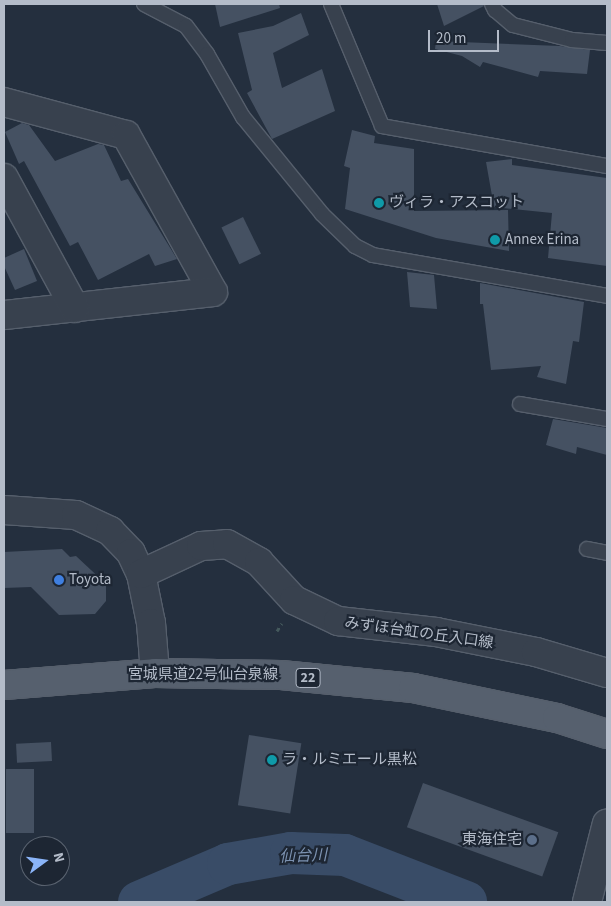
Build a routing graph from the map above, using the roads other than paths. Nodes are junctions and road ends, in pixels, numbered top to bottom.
1 (144, 4) edge
2 (331, 4) edge
3 (492, 4) edge
4 (607, 43) edge
5 (4, 102) edge
6 (607, 166) edge
7 (4, 178) edge
8 (607, 296) edge
9 (75, 308) junction
10 (4, 315) edge
11 (520, 404) dead end
12 (607, 419) edge
13 (4, 510) edge
14 (587, 549) dead end
15 (607, 553) edge
16 (141, 574) junction
17 (155, 673) junction
18 (607, 673) edge
19 (4, 685) edge
20 (607, 734) edge
21 (607, 823) edge
22 (587, 902) edge

1 - 8 lane
2 - 6 lane
3 - 4 lane
5 - 9 street
7 - 9 street
9 - 10 street
11 - 12 lane
13 - 16 street
14 - 15 lane
16 - 17 street
16 - 18 street, みずほ台虹の丘入口線
17 - 19 main road, 宮城県道22号仙台泉線 / 22
17 - 20 main road, 宮城県道22号仙台泉線 / 22
21 - 22 street

